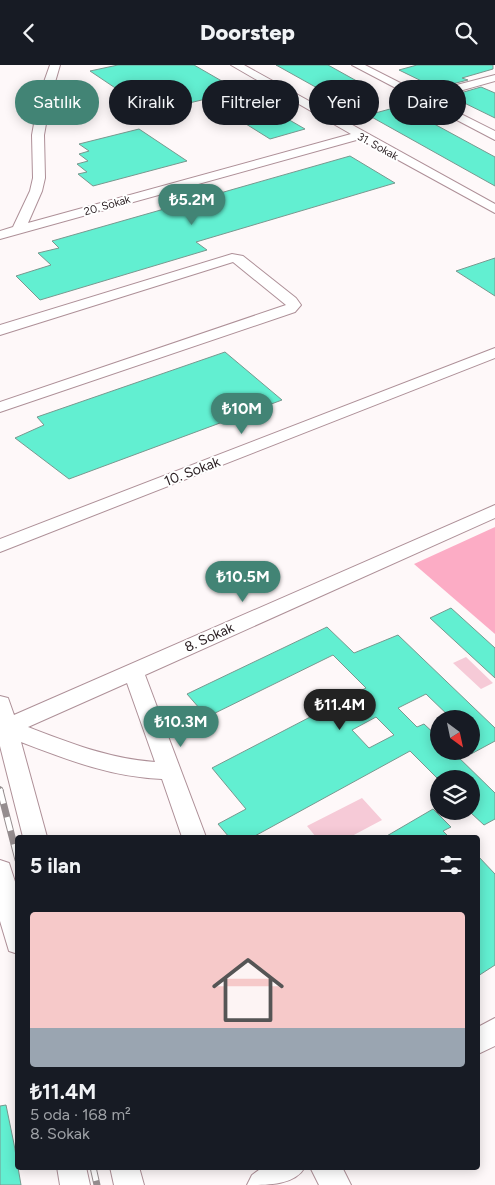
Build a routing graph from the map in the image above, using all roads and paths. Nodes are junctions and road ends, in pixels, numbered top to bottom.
1 (55, 65) edge
2 (236, 65) edge
3 (365, 65) edge
4 (495, 78) edge
5 (394, 80) edge
6 (466, 86) edge
7 (466, 118) edge
8 (493, 132) edge
9 (359, 135) junction
10 (495, 209) edge
11 (18, 230) junction
12 (0, 235) edge
13 (0, 330) edge
14 (495, 353) edge
15 (0, 407) edge
16 (495, 511) edge
17 (0, 546) edge
18 (133, 671) junction
19 (0, 703) edge
20 (6, 728) junction
21 (169, 771) junction
22 (35, 835) edge
23 (193, 835) edge
24 (0, 870) edge
25 (15, 931) edge
26 (495, 1031) edge
27 (480, 1041) edge
28 (72, 1170) edge
29 (125, 1170) edge
30 (286, 1170) edge
31 (326, 1170) edge
32 (75, 1185) edge
33 (129, 1185) edge
34 (262, 1185) edge
35 (336, 1185) edge

1 - 11 street
2 - 9 street, 31. Sokak
3 - 5 street
4 - 6 street
7 - 8 street
9 - 10 street, 31. Sokak
9 - 11 street, 20. Sokak
11 - 12 street, 20. Sokak
13 - 15 street
14 - 17 street, 10. Sokak
16 - 18 street, 8. Sokak
18 - 20 street, 8. Sokak
18 - 21 street
19 - 20 street
20 - 21 street
20 - 22 street
21 - 23 street
24 - 25 street
26 - 27 street
28 - 32 street
29 - 33 street
30 - 34 street
31 - 35 street

